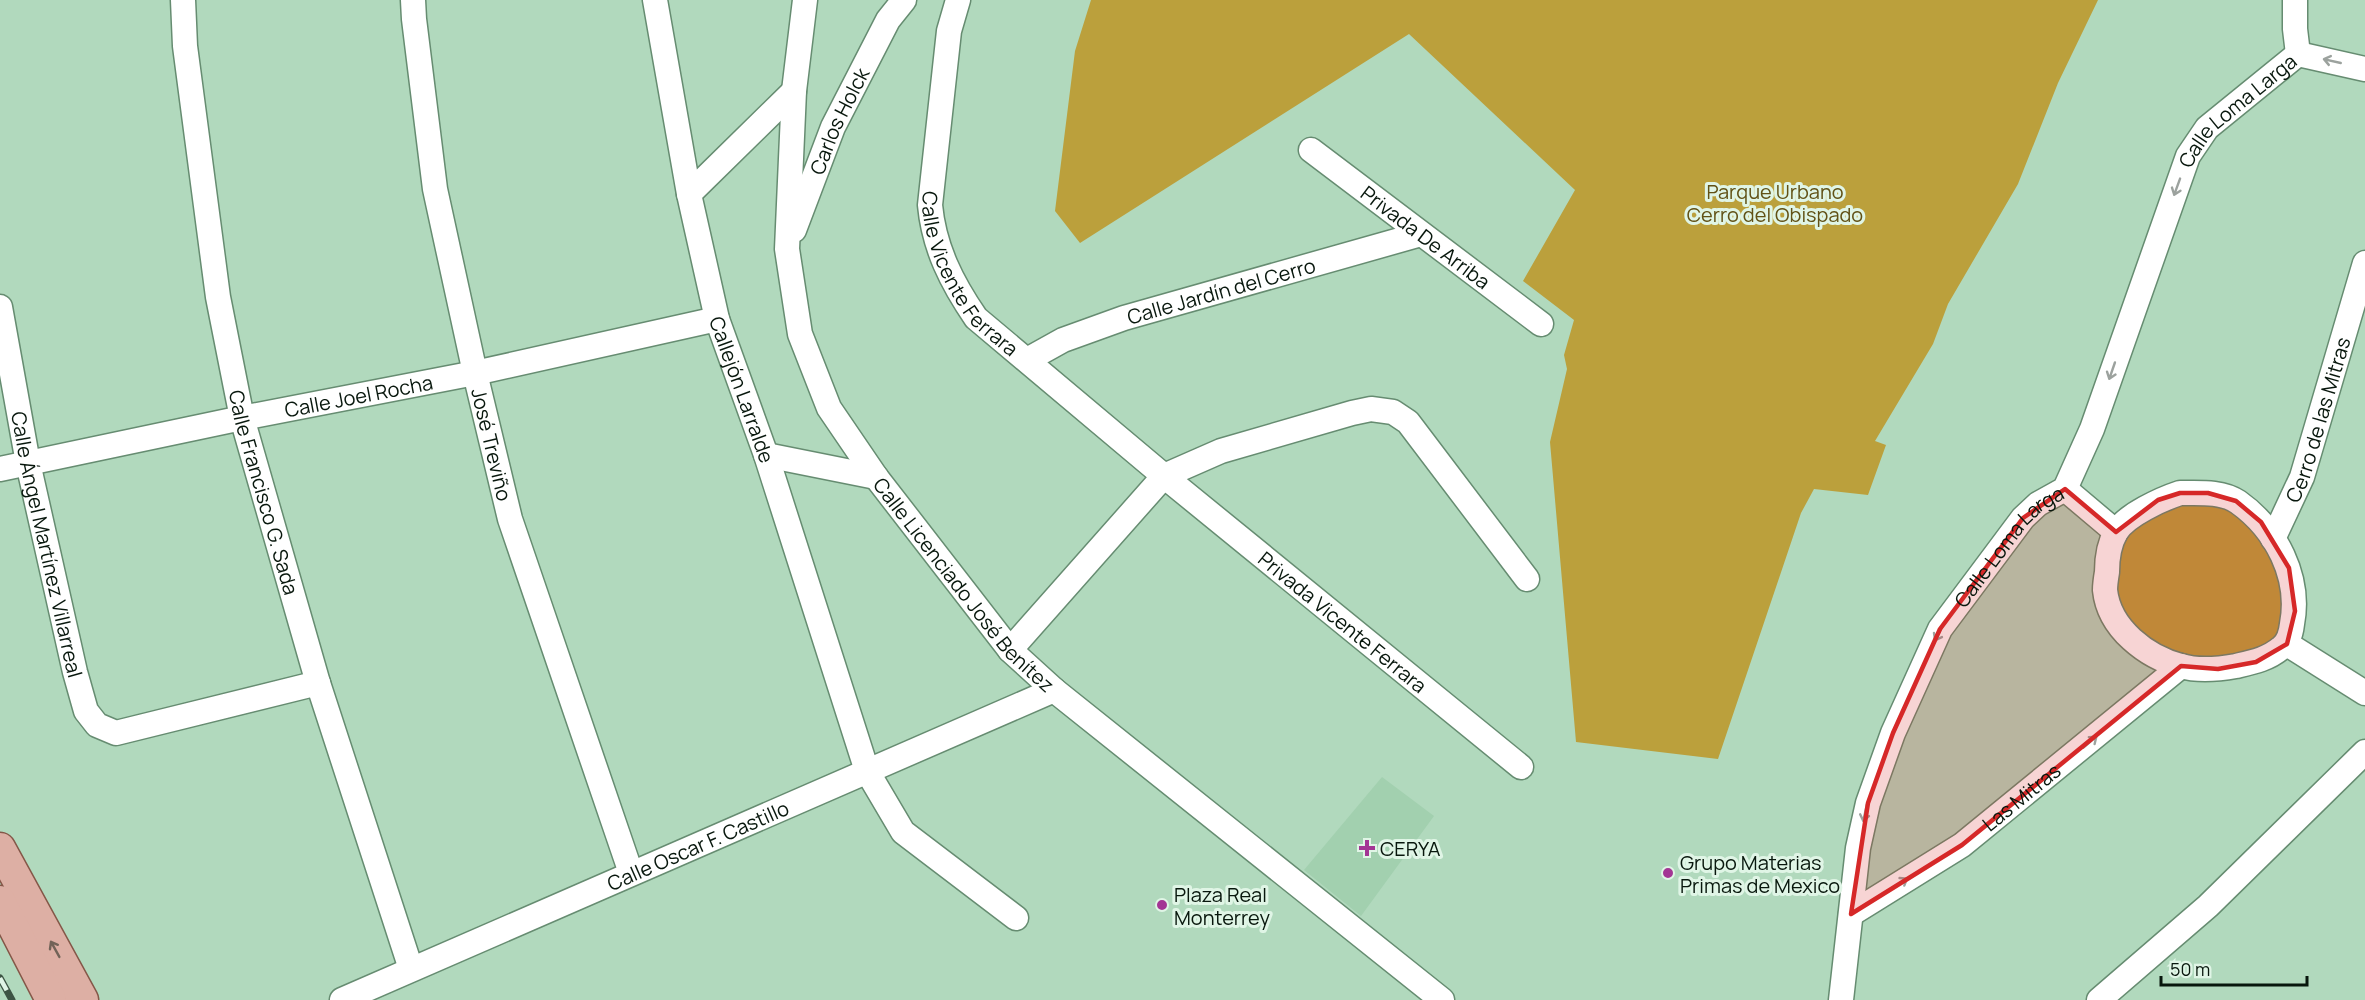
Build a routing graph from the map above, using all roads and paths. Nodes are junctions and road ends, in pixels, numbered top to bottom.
1 (183, 0) edge
2 (413, 0) edge
3 (655, 0) edge
4 (805, 0) edge
5 (904, 0) edge
6 (957, 0) edge
7 (2295, 0) edge
8 (2298, 54) junction
9 (2365, 69) edge
10 (794, 91) junction
11 (1311, 150) dead end
12 (689, 194) junction
13 (1421, 234) junction
14 (787, 249) junction
15 (2365, 263) edge
16 (0, 307) edge
17 (717, 319) junction
18 (1541, 324) dead end
19 (1027, 360) junction
20 (475, 373) junction
21 (242, 418) junction
22 (766, 454) junction
23 (28, 463) junction
24 (0, 469) edge
25 (1164, 476) junction
26 (876, 477) junction
27 (2065, 489) junction
28 (2116, 532) junction
29 (2273, 538) junction
30 (1527, 579) dead end
31 (2287, 644) junction
32 (1010, 650) junction
33 (2181, 666) junction
34 (318, 683) junction
35 (1054, 690) junction
36 (2365, 693) edge
37 (2365, 752) edge
38 (1521, 767) dead end
39 (867, 771) junction
40 (0, 848) edge
41 (631, 873) junction
42 (0, 901) edge
43 (1851, 914) junction
44 (1016, 918) dead end
45 (411, 969) junction
46 (51, 1000) edge
47 (83, 1000) edge
48 (342, 1000) edge
49 (1442, 1000) edge
50 (1841, 1000) edge
51 (2099, 1000) edge

1 - 21 street, Calle Francisco G. Sada
2 - 20 street, José Treviño
3 - 12 street, Callejón Larralde
4 - 10 street, Calle Licenciado José Benítez
5 - 14 street, Carlos Holck
6 - 19 street, Calle Vicente Ferrara
7 - 8 street, Calle Loma Larga
9 -> 8 street
8 -> 27 street, Calle Loma Larga
10 - 12 street
10 - 14 street, Calle Licenciado José Benítez
11 - 13 street, Privada De Arriba
12 - 17 street, Callejón Larralde
13 - 18 street, Privada De Arriba
13 - 19 street, Calle Jardín del Cerro
14 - 26 street, Calle Licenciado José Benítez
15 - 29 street, Cerro de las Mitras
16 - 23 street, Calle Ángel Martínez Villarreal
17 - 20 street, Calle Joel Rocha
17 - 22 street, Callejón Larralde
19 - 25 street, Calle Vicente Ferrara
20 - 21 street, Calle Joel Rocha
20 - 41 street, José Treviño
21 - 23 street, Calle Joel Rocha
21 - 34 street, Calle Francisco G. Sada
22 - 26 street
22 - 39 street, Callejón Larralde
23 - 24 street, Calle Joel Rocha
23 - 34 street, Calle Ángel Martínez Villarreal
25 - 30 street
25 - 32 street
25 - 38 street, Privada Vicente Ferrara
26 - 32 street, Calle Licenciado José Benítez
27 - 28 street
27 -> 43 street, Calle Loma Larga
28 - 29 street
28 - 33 street
29 - 31 street
31 - 33 street
31 - 36 street
32 - 35 street, Calle Licenciado José Benítez
43 -> 33 street, Las Mitras
34 - 45 street, Calle Francisco G. Sada
35 - 39 street, Calle Oscar F. Castillo
35 - 49 street, Calle Licenciado José Benítez
37 - 51 street
39 - 41 street, Calle Oscar F. Castillo
39 - 44 street, Callejón Larralde
47 -> 40 main road
41 - 45 street, Calle Oscar F. Castillo
42 - 46 main road
43 - 50 street, Calle Loma Larga
45 - 48 street, Calle Oscar F. Castillo

